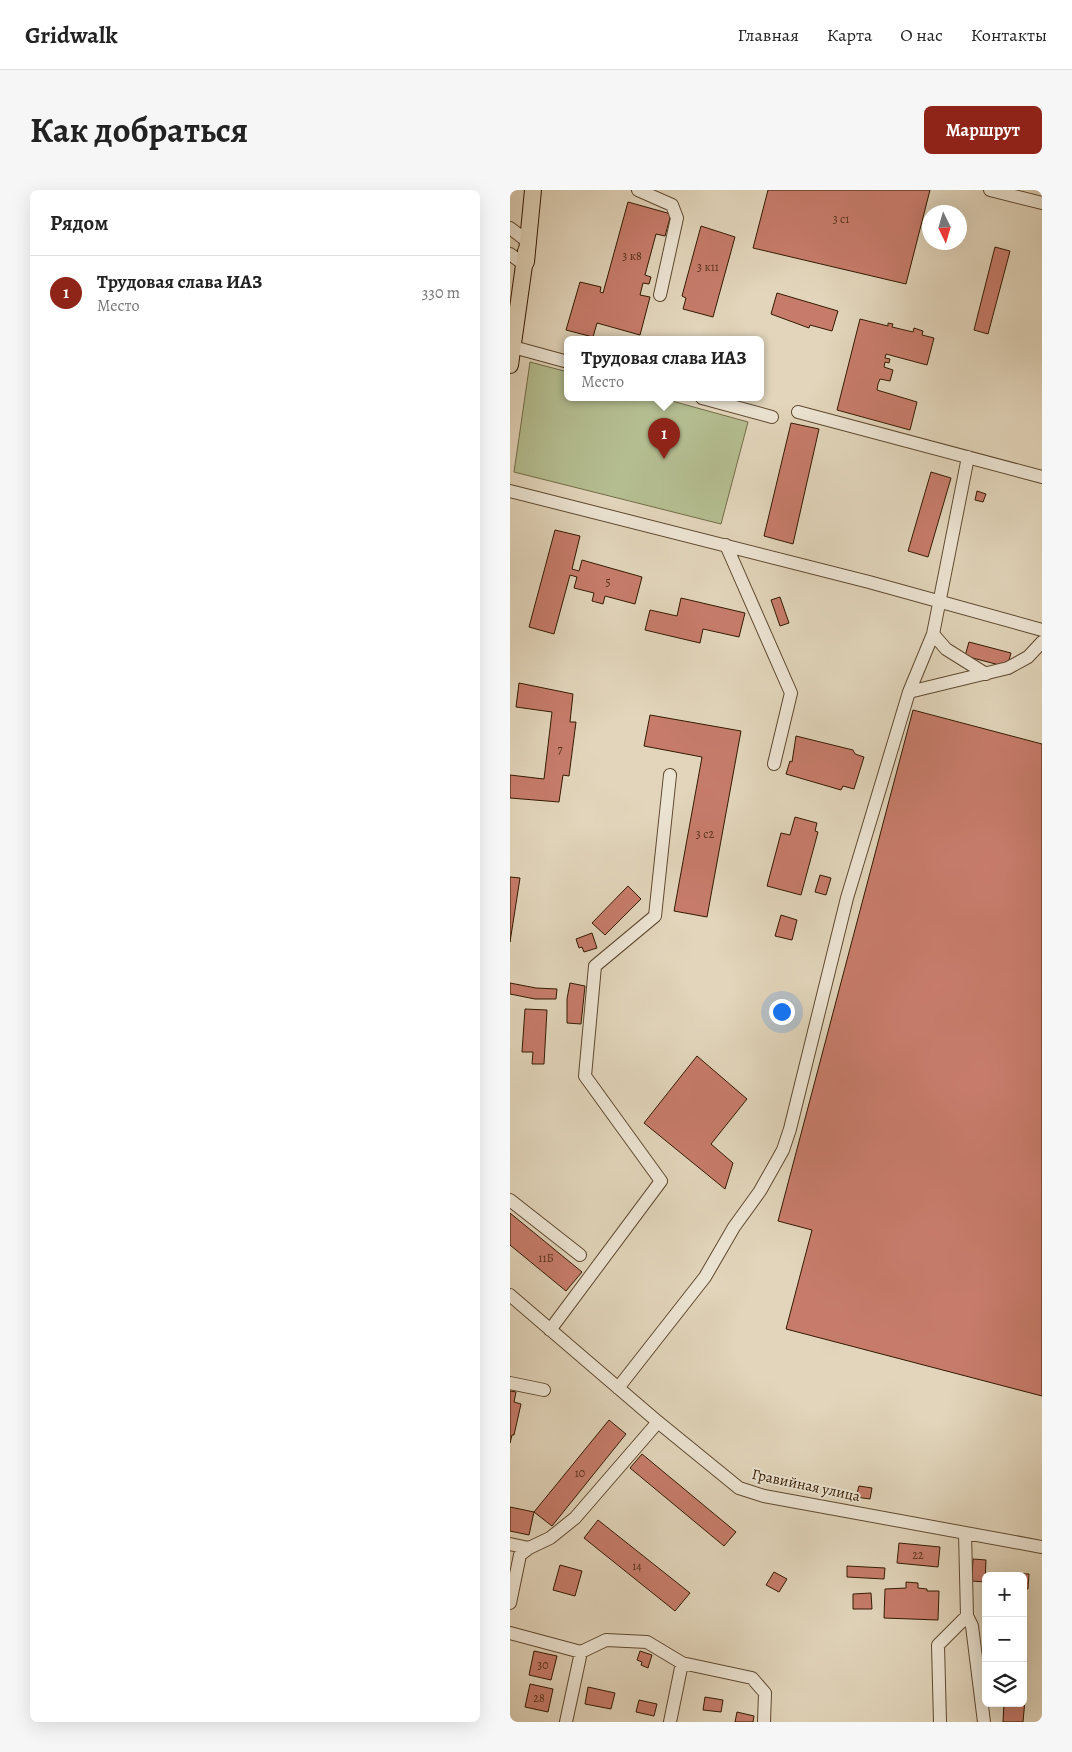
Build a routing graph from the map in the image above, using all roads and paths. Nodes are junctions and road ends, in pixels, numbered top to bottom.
1 (533, 190) edge
2 (638, 190) edge
3 (990, 190) edge
4 (1042, 203) edge
5 (510, 228) edge
6 (526, 241) junction
7 (510, 254) edge
8 (526, 266) junction
9 (660, 295) dead end
10 (513, 347) junction
11 (564, 361) edge
12 (510, 365) edge
13 (713, 401) edge
14 (798, 412) dead end
15 (772, 417) dead end
16 (968, 457) junction
17 (1042, 477) edge
18 (510, 491) edge
19 (726, 545) junction
20 (938, 602) junction
21 (1042, 630) edge
22 (933, 634) junction
23 (1042, 642) edge
24 (986, 674) junction
25 (909, 692) junction
26 (774, 764) dead end
27 (670, 775) dead end
28 (510, 1200) edge
29 (580, 1255) dead end
30 (510, 1295) edge
31 (550, 1330) junction
32 (510, 1383) edge
33 (618, 1388) junction
34 (544, 1390) dead end
35 (658, 1422) junction
36 (965, 1533) junction
37 (510, 1544) edge
38 (1042, 1547) edge
39 (529, 1548) junction
40 (510, 1603) edge
41 (967, 1616) junction
42 (510, 1633) edge
43 (582, 1652) junction
44 (682, 1663) junction
45 (566, 1722) edge
46 (670, 1722) edge
47 (764, 1722) edge
48 (940, 1722) edge
49 (984, 1722) edge

1 - 6 main road
2 - 9 street
3 - 4 street
5 - 6 street
6 - 8 main road
7 - 8 street
8 - 10 main road
10 - 11 street
10 - 12 main road
13 - 15 street
14 - 16 street
16 - 17 street
16 - 20 street
18 - 19 street
19 - 20 street
19 - 26 street
20 - 21 street
20 - 22 street
22 - 24 street
22 - 25 street
23 - 24 street
24 - 25 street
25 - 33 street
27 - 31 street
28 - 29 street
30 - 31 street, Гравийная улица
31 - 33 street, Гравийная улица
32 - 34 street
33 - 35 street, Гравийная улица
35 - 36 street, Гравийная улица
35 - 39 street
36 - 38 street, Гравийная улица
36 - 41 street
37 - 39 street
39 - 40 street
41 - 48 street
41 - 49 street
42 - 43 street
43 - 44 street
43 - 45 street
44 - 46 street
44 - 47 street

